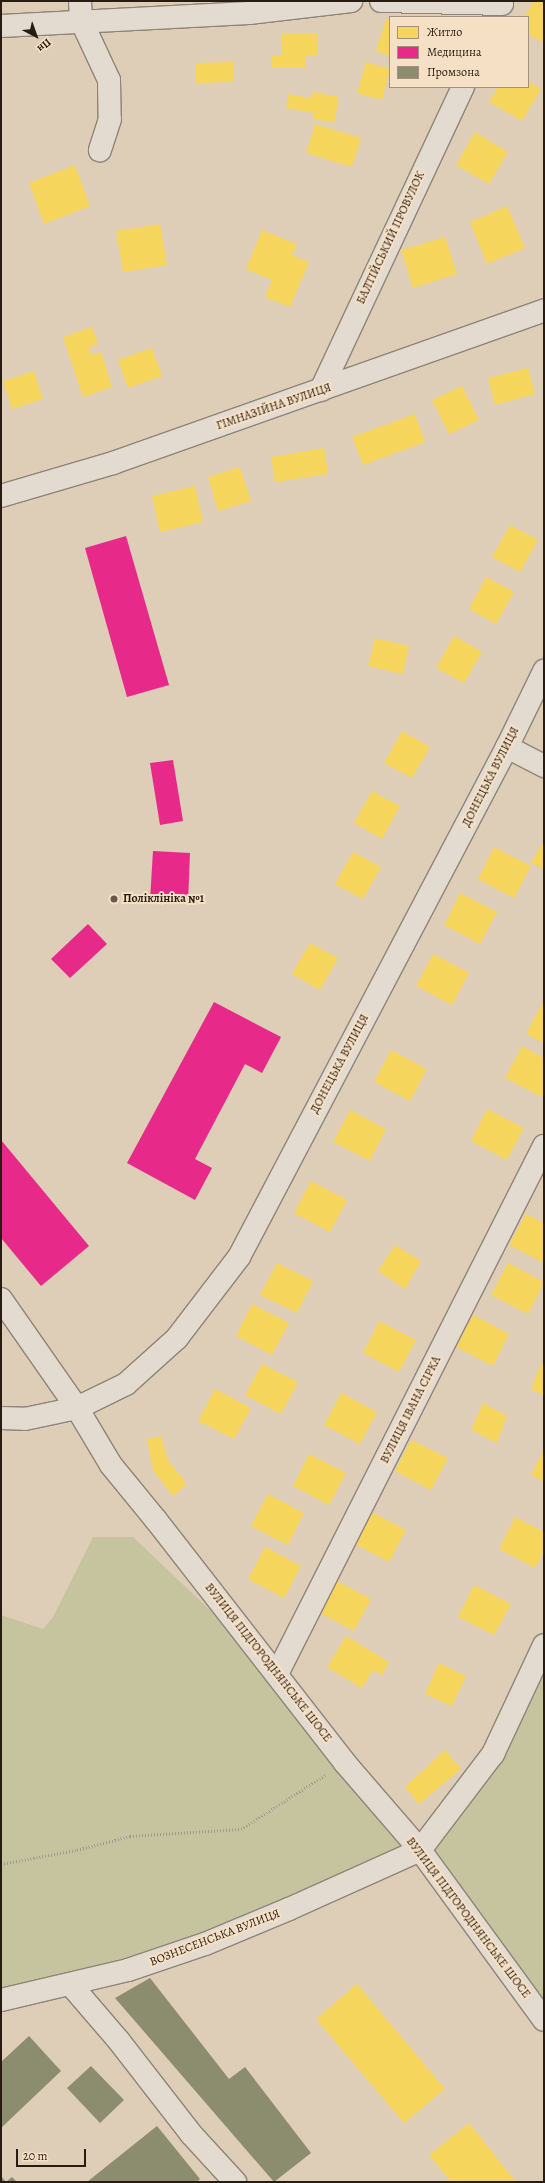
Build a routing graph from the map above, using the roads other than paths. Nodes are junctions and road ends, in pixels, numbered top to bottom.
1 (351, 1) edge
2 (382, 1) edge
3 (500, 8) edge
4 (80, 11) edge
5 (1, 26) edge
6 (463, 88) edge
7 (100, 150) dead end
8 (544, 310) edge
9 (321, 390) junction
10 (1, 496) edge
11 (544, 671) edge
12 (507, 747) junction
13 (544, 766) edge
14 (544, 1146) edge
15 (1, 1299) edge
16 (77, 1408) junction
17 (1, 1418) edge
18 (544, 1645) edge
19 (277, 1674) junction
20 (420, 1850) junction
21 (71, 1985) junction
22 (1, 2000) edge
23 (544, 2020) edge
24 (235, 2182) edge

1 - 4 street
2 - 3 street
4 - 5 street
4 - 7 street
6 - 9 street, БАЛТІЙСЬКИЙ ПРОВУЛОК
8 - 9 street, ГІМНАЗІЙНА ВУЛИЦЯ
9 - 10 street, ГІМНАЗІЙНА ВУЛИЦЯ
11 - 12 street, ДОНЕЦЬКА ВУЛИЦЯ
12 - 13 street
12 - 16 street, ДОНЕЦЬКА ВУЛИЦЯ
14 - 19 street, ВУЛИЦЯ ІВАНА СІРКА
15 - 16 street, ВУЛИЦЯ ПІДГОРОДНЯНСЬКЕ ШОСЕ
16 - 17 street, ДОНЕЦЬКА ВУЛИЦЯ
16 - 19 street, ВУЛИЦЯ ПІДГОРОДНЯНСЬКЕ ШОСЕ
18 - 20 street
19 - 20 street, ВУЛИЦЯ ПІДГОРОДНЯНСЬКЕ ШОСЕ
20 - 21 street, ВОЗНЕСЕНСЬКА ВУЛИЦЯ
20 - 23 street, ВУЛИЦЯ ПІДГОРОДНЯНСЬКЕ ШОСЕ
21 - 22 street, ВОЗНЕСЕНСЬКА ВУЛИЦЯ
21 - 24 street

